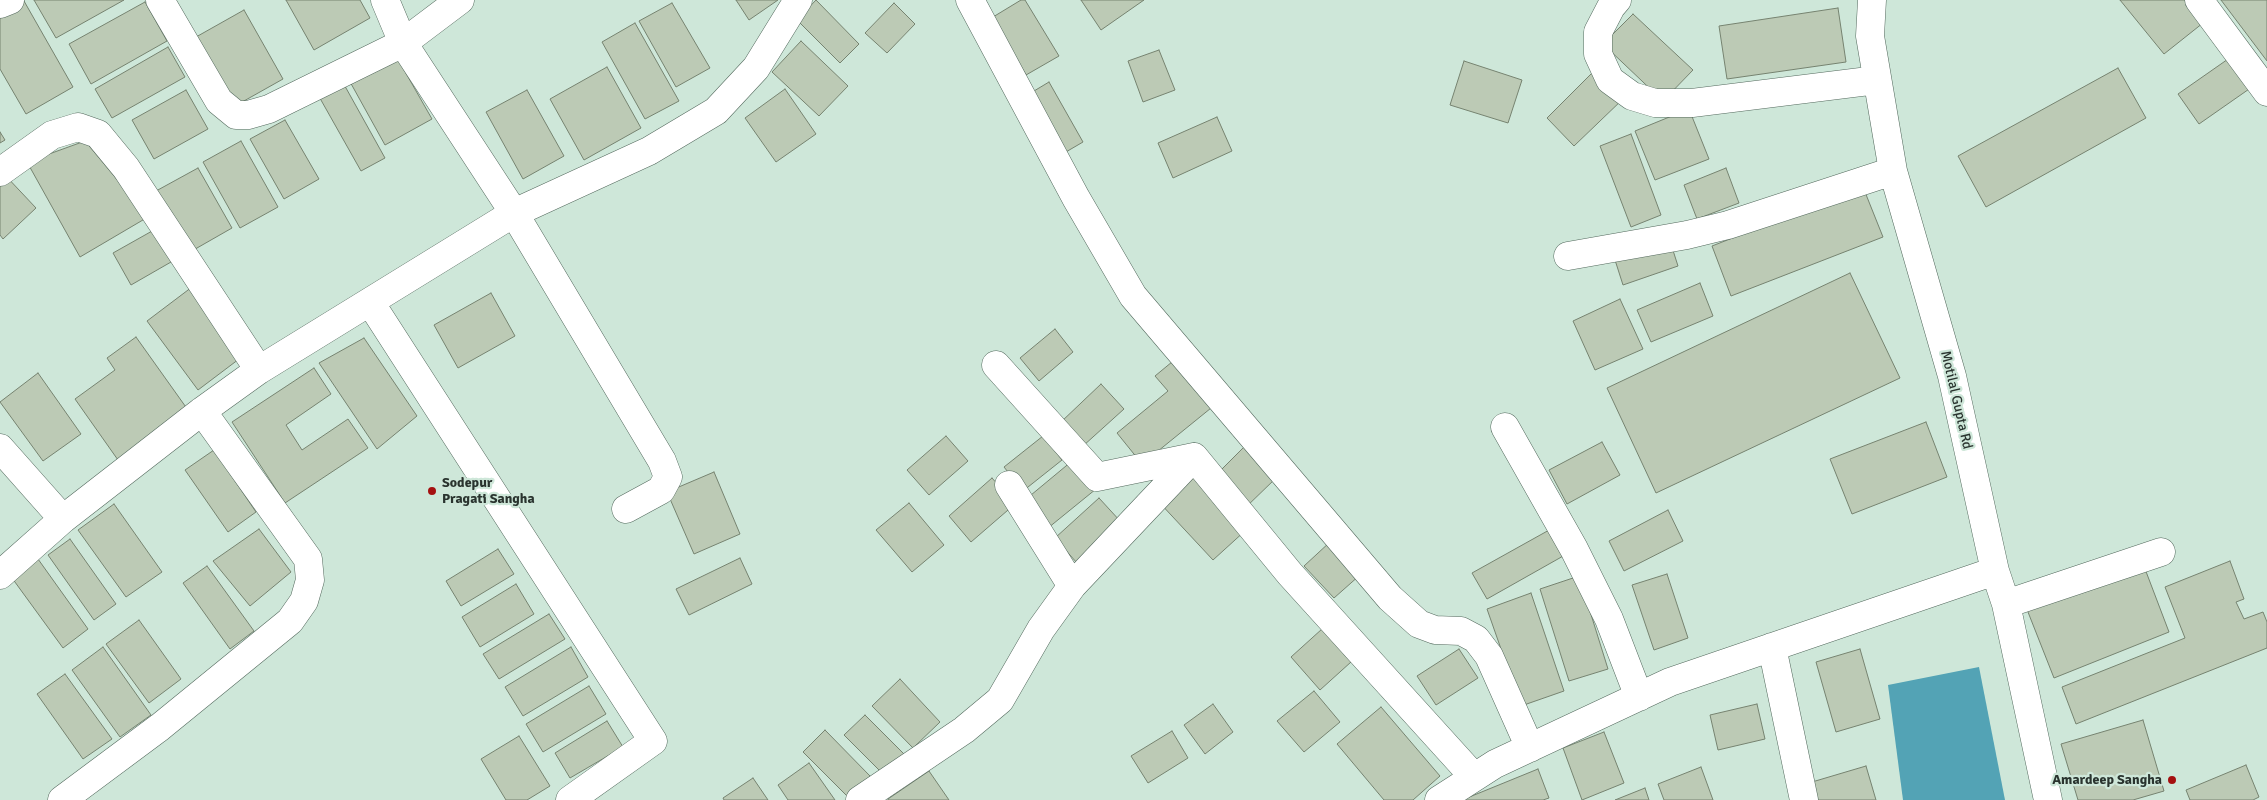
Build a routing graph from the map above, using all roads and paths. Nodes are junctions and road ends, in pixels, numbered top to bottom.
1 (10, 0) edge
2 (160, 0) edge
3 (385, 0) edge
4 (460, 0) edge
5 (798, 0) edge
6 (970, 0) edge
7 (1617, 0) edge
8 (1872, 0) edge
9 (2199, 0) edge
10 (0, 4) edge
11 (403, 43) junction
12 (1877, 80) junction
13 (2267, 92) edge
14 (1893, 171) junction
15 (0, 172) edge
16 (514, 213) junction
17 (1568, 256) dead end
18 (370, 302) junction
19 (996, 365) dead end
20 (259, 370) junction
21 (202, 411) junction
22 (1505, 427) dead end
23 (0, 448) edge
24 (1194, 458) junction
25 (1009, 485) dead end
26 (626, 509) dead end
27 (63, 518) junction
28 (2161, 552) dead end
29 (1995, 571) junction
30 (0, 574) edge
31 (1072, 586) junction
32 (2006, 604) junction
33 (1772, 647) junction
34 (1639, 697) junction
35 (1530, 748) junction
36 (1474, 778) junction
37 (62, 800) edge
38 (570, 800) edge
39 (860, 800) edge
40 (1439, 800) edge
41 (1804, 800) edge
42 (2048, 800) edge

1 - 10 street
2 - 11 street
3 - 11 street
4 - 11 street
5 - 16 street
6 - 35 street
7 - 12 street
8 - 12 street, Motilal Gupta Rd
9 - 13 street
11 - 16 street
12 - 14 street, Motilal Gupta Rd
14 - 17 street
14 - 29 street, Motilal Gupta Rd
15 - 20 street
16 - 18 street
16 - 26 street
18 - 20 street
18 - 38 street
19 - 24 street
20 - 21 street
21 - 27 street
21 - 37 street
22 - 34 street
23 - 27 street
24 - 31 street
24 - 36 street
25 - 31 street
27 - 30 street
28 - 32 street
29 - 32 street, Motilal Gupta Rd
29 - 33 street
31 - 39 street
32 - 42 street, Motilal Gupta Rd
33 - 34 street
33 - 41 street
34 - 35 street
35 - 36 street
36 - 40 street

